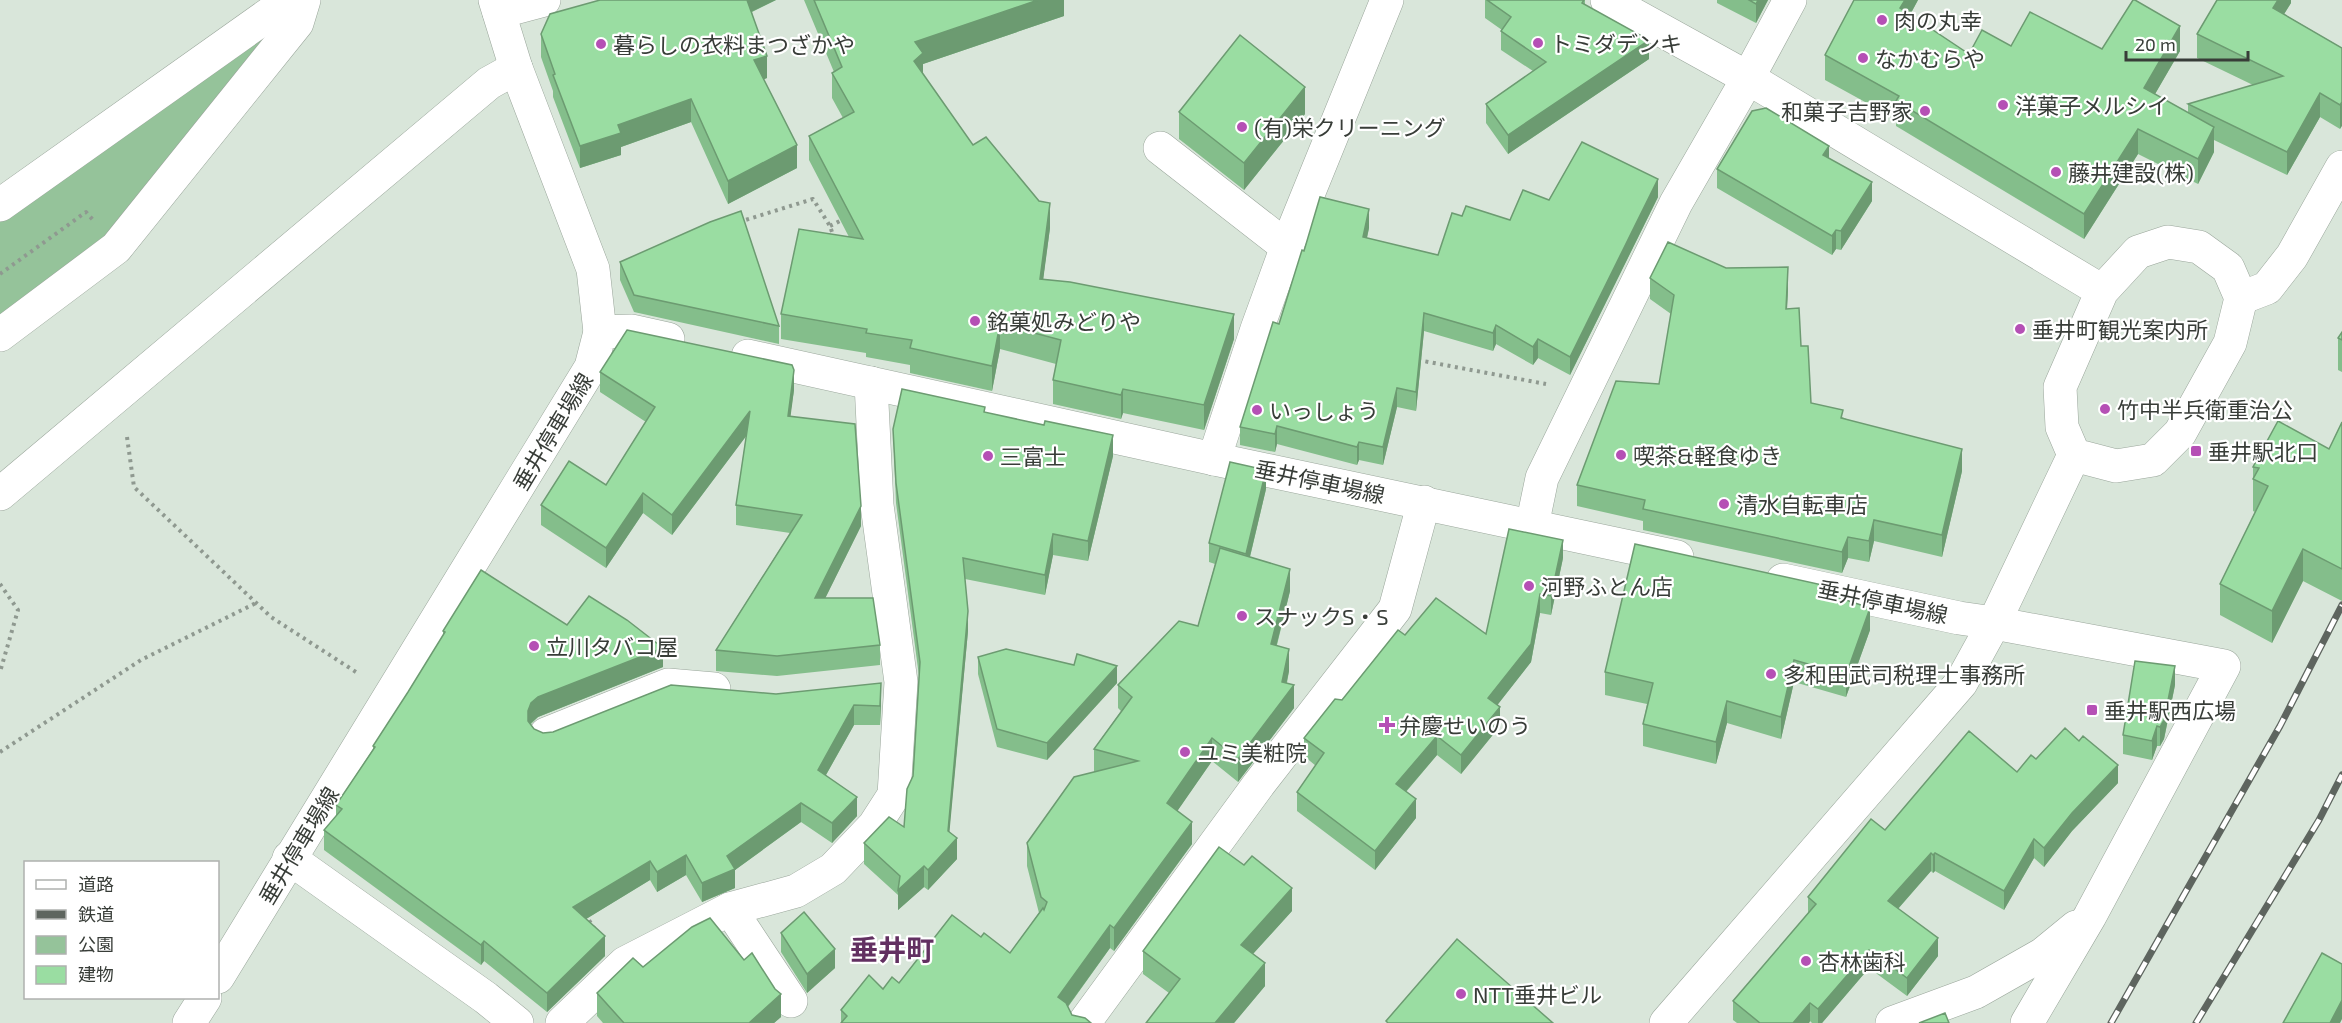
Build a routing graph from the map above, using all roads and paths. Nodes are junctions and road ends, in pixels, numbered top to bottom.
1 (289, 0) edge
2 (304, 0) edge
3 (544, 0) edge
4 (1387, 0) edge
5 (1607, 0) edge
6 (1790, 0) edge
7 (497, 6) edge
8 (516, 68) junction
9 (1748, 78) junction
10 (1160, 148) dead end
11 (2342, 167) edge
12 (0, 205) edge
13 (86, 212) dead end
14 (852, 216) edge
15 (736, 223) edge
16 (830, 226) junction
17 (836, 241) edge
18 (1287, 247) junction
19 (0, 274) edge
20 (2102, 291) junction
21 (2241, 298) junction
22 (600, 332) junction
23 (0, 335) edge
24 (1409, 358) edge
25 (871, 383) junction
26 (121, 392) junction
27 (1584, 392) junction
28 (2074, 455) junction
29 (1214, 459) junction
30 (0, 494) edge
31 (1424, 502) junction
32 (1532, 526) junction
33 (1705, 563) edge
34 (1751, 573) edge
35 (0, 584) edge
36 (256, 603) junction
37 (1994, 623) junction
38 (0, 672) edge
39 (901, 682) junction
40 (867, 685) edge
41 (744, 692) edge
42 (391, 694) junction
43 (546, 734) edge
44 (0, 752) edge
45 (290, 858) junction
46 (730, 909) junction
47 (584, 912) edge
48 (2090, 916) junction
49 (625, 963) junction
50 (219, 975) edge
51 (204, 999) edge
52 (791, 1001) dead end
53 (189, 1023) edge
54 (517, 1023) edge
55 (562, 1023) edge
56 (1084, 1023) edge
57 (1666, 1023) edge
58 (1892, 1023) edge
59 (2027, 1023) edge

1 - 12 street
2 - 23 street
3 - 7 street
4 - 18 street
5 - 9 street
6 - 9 street
7 - 8 street
8 - 22 street
8 - 26 street
9 - 20 street
9 - 27 street
10 - 18 street
11 - 21 street
13 - 19 path
14 - 16 path
15 - 16 path
16 - 17 path
18 - 29 street
20 - 21 street
20 - 28 street
21 - 28 street
22 - 25 street, 垂井停車場線
22 - 42 street, 垂井停車場線
24 - 27 path
25 - 29 street, 垂井停車場線
25 - 39 street
26 - 30 street
26 - 36 path
27 - 32 street
28 - 37 street
29 - 31 street, 垂井停車場線
31 - 32 street, 垂井停車場線
31 - 56 street
32 - 33 street, 垂井停車場線
34 - 37 street, 垂井停車場線
35 - 38 path
36 - 42 path
36 - 44 path
37 - 48 street, 垂井停車場線
37 - 57 street
39 - 40 street
39 - 46 street
41 - 43 street
42 - 45 street, 垂井停車場線
45 - 50 street, 垂井停車場線
45 - 54 street
46 - 49 street
46 - 52 street
47 - 49 path
48 - 58 street
48 - 59 street
49 - 55 street
51 - 53 street

